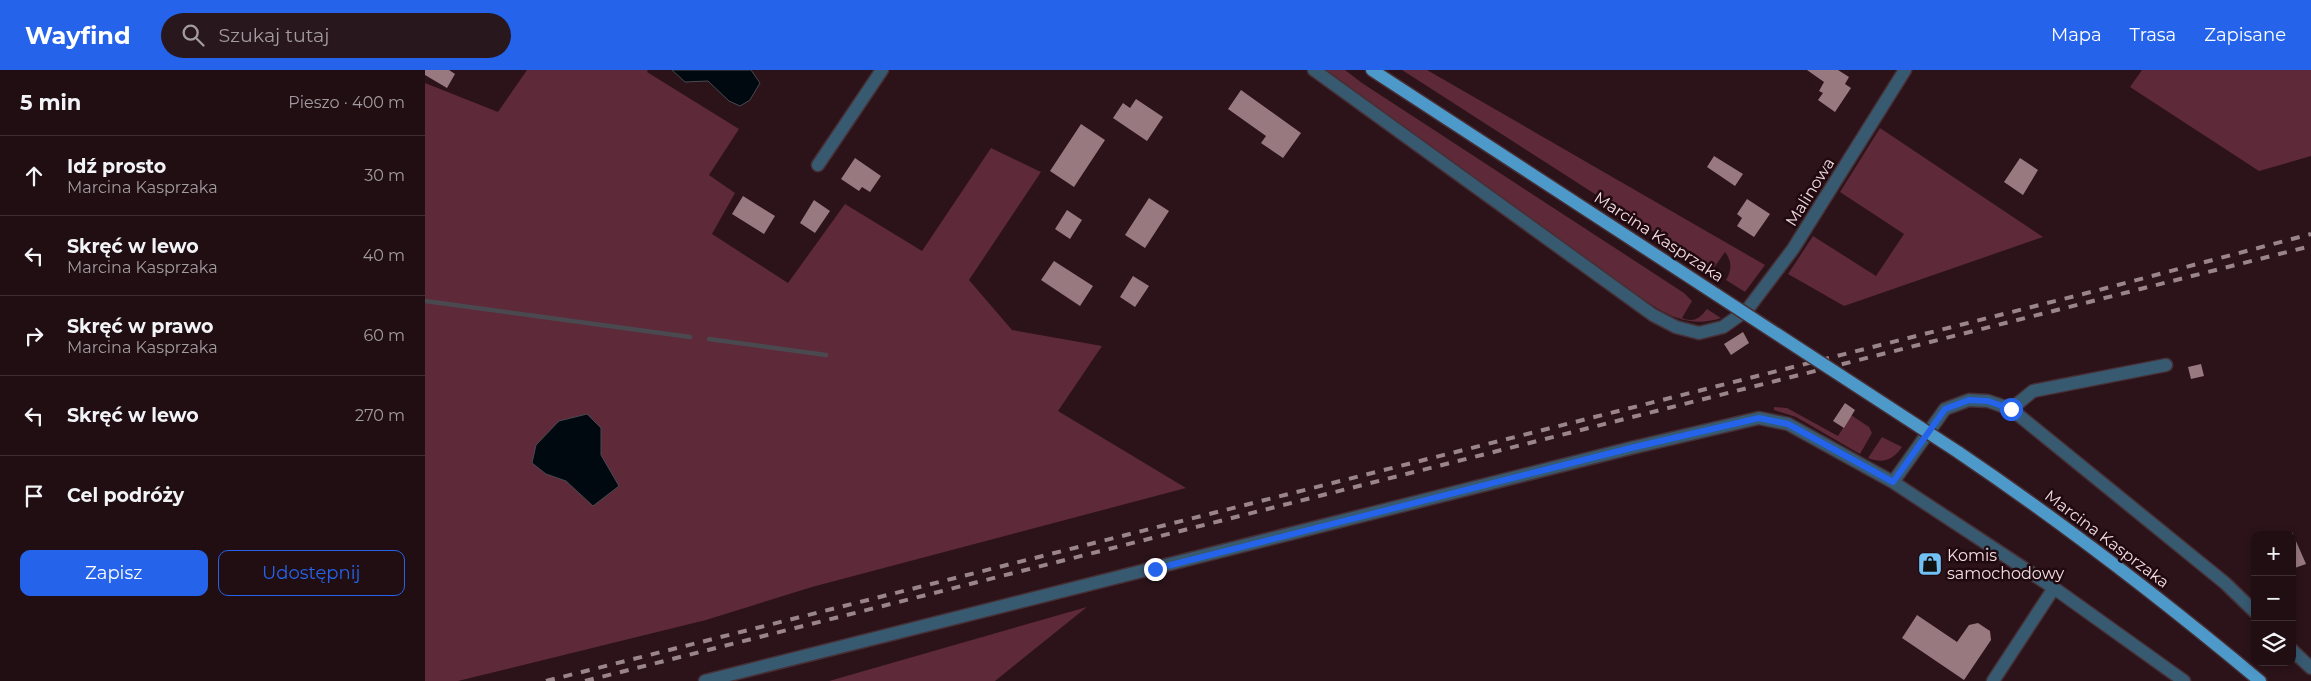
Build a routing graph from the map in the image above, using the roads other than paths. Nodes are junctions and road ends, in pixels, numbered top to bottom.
1 (883, 70) edge
2 (1315, 70) edge
3 (1372, 70) edge
4 (1905, 70) edge
5 (818, 166) dead end
6 (2166, 365) dead end
7 (2011, 409) junction
8 (1893, 482) junction
9 (2055, 588) junction
10 (2251, 608) edge
11 (2296, 654) edge
12 (2311, 668) edge
13 (705, 681) edge
14 (1993, 681) edge
15 (2184, 681) edge
16 (2260, 681) edge

1 - 5 street
2 - 4 street, Malinowa
3 - 16 main road, Marcina Kasprzaka, bridge
6 - 7 street
7 - 8 street
7 - 10 street
8 - 9 street
8 - 13 street
9 - 14 street
9 - 15 street
11 - 12 street

